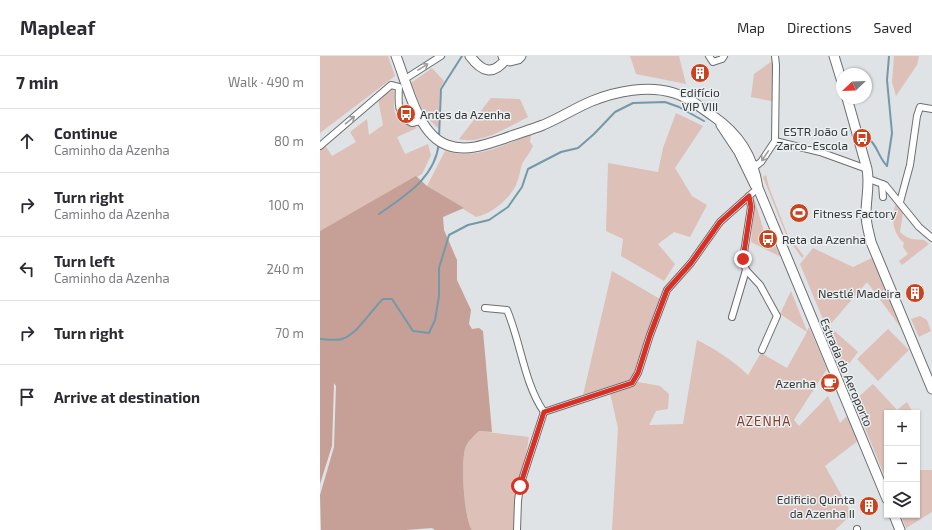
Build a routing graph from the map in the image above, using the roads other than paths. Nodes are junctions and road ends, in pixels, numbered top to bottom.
1 (396, 56) edge
2 (441, 56) edge
3 (521, 56) edge
4 (709, 56) edge
5 (724, 56) edge
6 (775, 56) edge
7 (834, 56) edge
8 (505, 58) edge
9 (472, 59) edge
10 (838, 68) edge
11 (405, 79) junction
12 (849, 104) edge
13 (932, 109) edge
14 (714, 116) junction
15 (420, 120) junction
16 (775, 141) junction
17 (320, 146) edge
18 (751, 163) junction
19 (867, 169) junction
20 (869, 180) junction
21 (882, 184) junction
22 (758, 188) junction
23 (749, 196) junction
24 (883, 197) dead end
25 (900, 202) junction
26 (932, 238) edge
27 (746, 270) junction
28 (485, 308) dead end
29 (732, 317) dead end
30 (762, 350) dead end
31 (932, 389) edge
32 (544, 412) junction
33 (884, 492) edge
34 (895, 518) edge
35 (517, 530) edge
36 (900, 530) edge

1 - 11 main road, Estrada do Aeroporto
11 -> 2 street
3 - 8 main road
4 - 5 street
6 - 16 street
7 - 10 main road
8 - 9 main road
11 - 15 main road, Estrada do Aeroporto
12 - 19 main road
13 - 25 street
14 - 15 main road, Estrada do Aeroporto
14 - 18 main road, Estrada do Aeroporto
14 - 22 main road, Estrada do Aeroporto
17 -> 15 street
16 -> 18 street
16 - 19 street
18 - 22 main road, Estrada do Aeroporto
19 - 20 main road
20 - 21 street
20 - 31 main road
21 - 24 street
21 - 25 street
22 - 23 street
22 - 33 main road, Estrada do Aeroporto
23 - 27 street
23 - 32 street
25 - 26 street
27 - 29 street
27 - 30 street
28 - 32 street
32 - 35 street
34 - 36 main road

